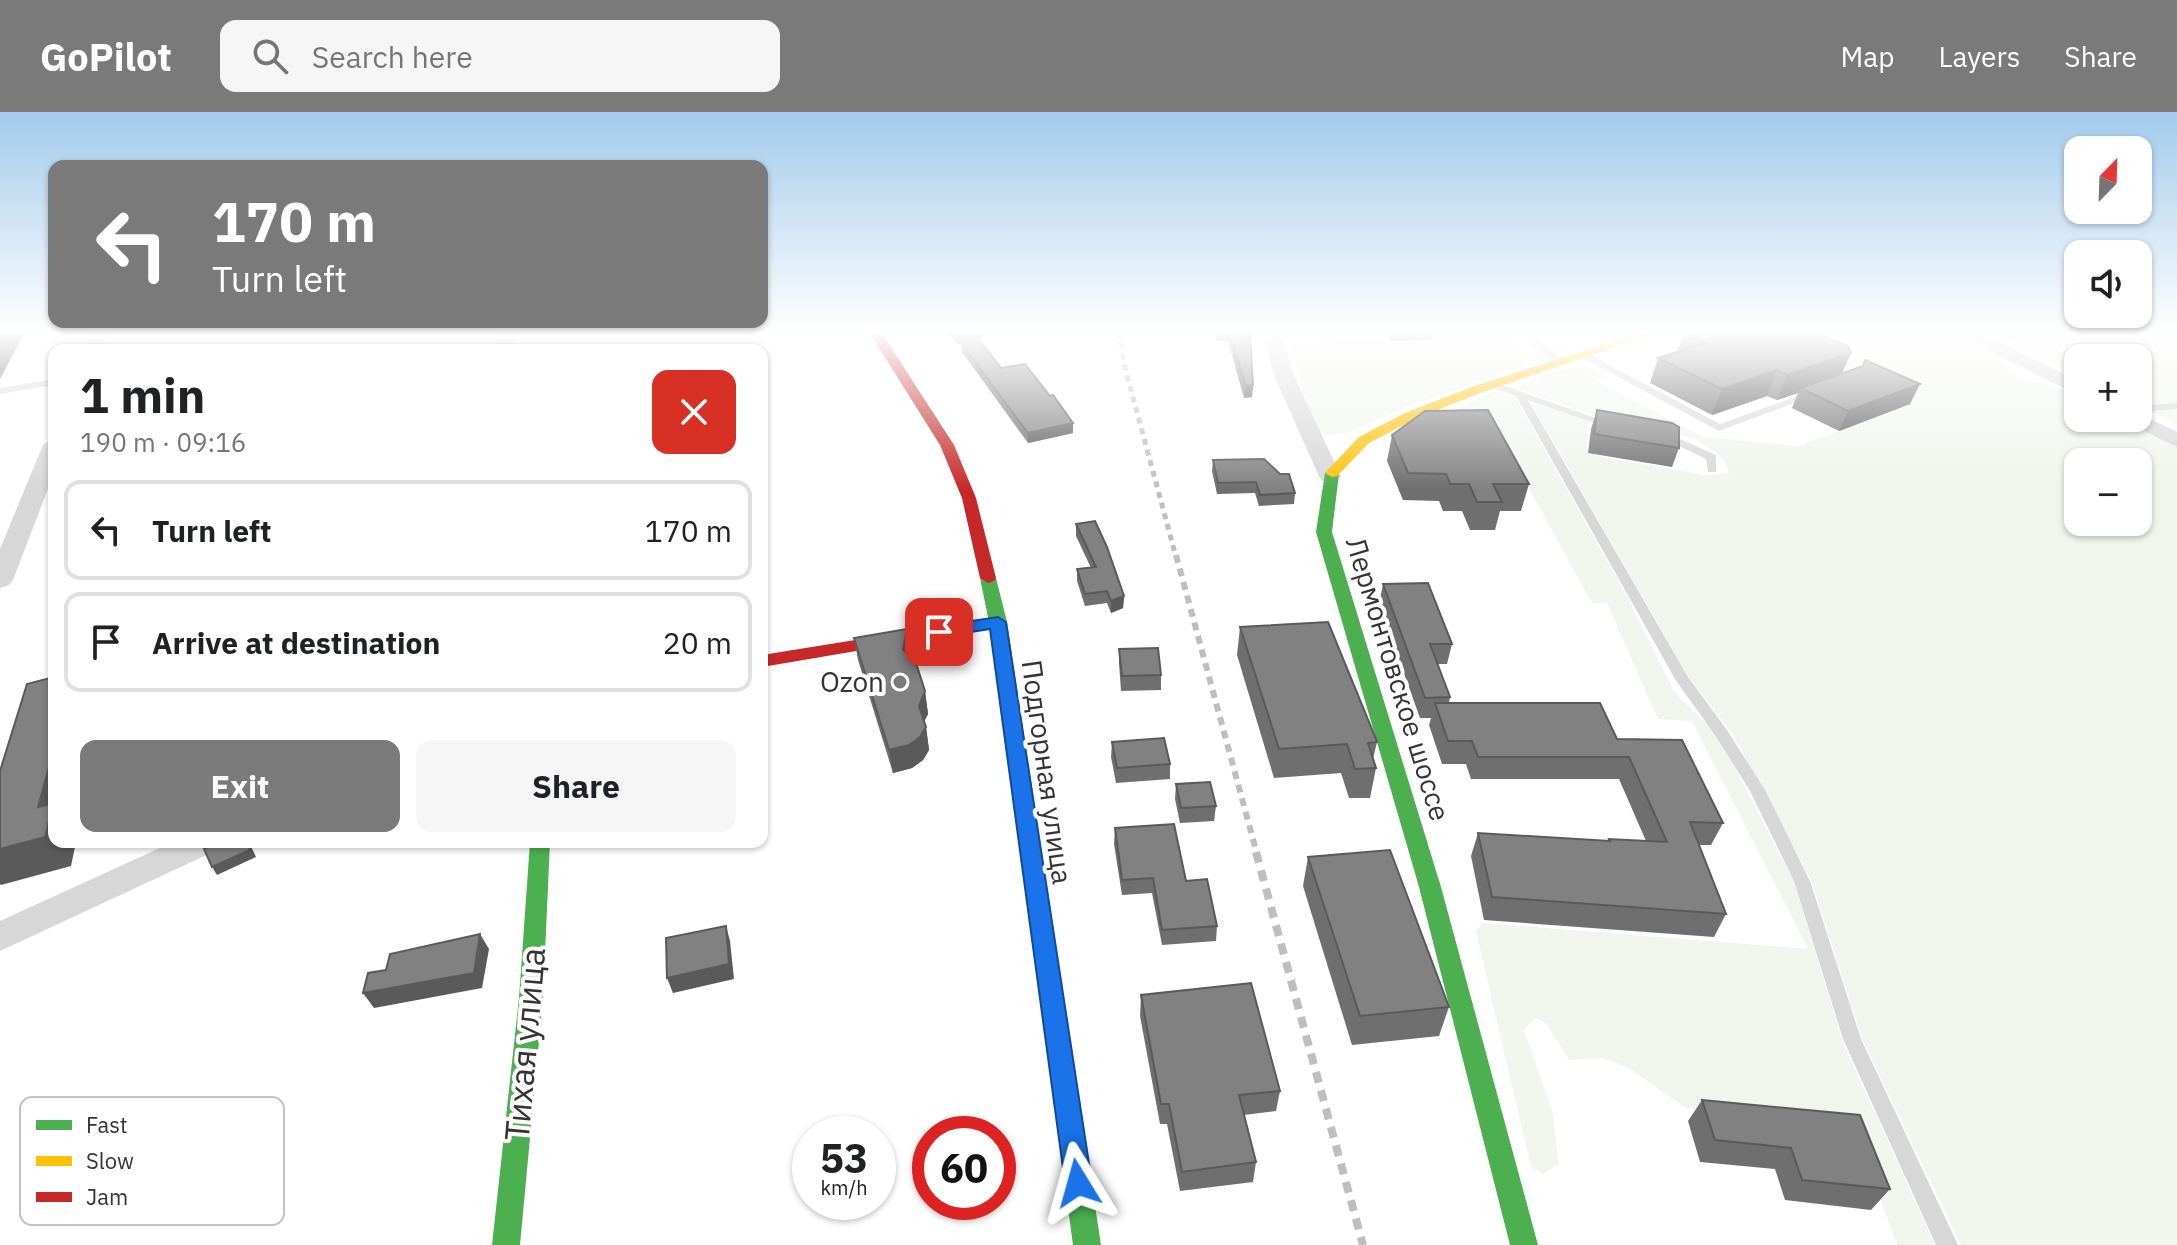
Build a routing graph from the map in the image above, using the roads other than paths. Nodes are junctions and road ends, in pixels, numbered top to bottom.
1 (37, 385) edge
2 (909, 385) edge
3 (1288, 385) edge
4 (1494, 385) joint
5 (1639, 385) edge
6 (0, 391) edge
7 (1819, 392) edge
8 (1519, 393) junction
9 (2177, 406) edge
10 (2152, 408) edge
11 (1623, 428) edge
12 (2152, 428) edge
13 (1654, 433) edge
14 (2177, 441) edge
15 (48, 460) edge
16 (1712, 470) dead end
17 (1330, 476) junction
18 (0, 580) edge
19 (998, 622) junction
20 (768, 660) edge
21 (191, 848) edge
22 (540, 848) edge
23 (0, 937) edge
24 (506, 1245) edge
25 (1087, 1245) edge
26 (1524, 1245) edge
27 (1947, 1245) edge

1 - 6 lane
2 - 19 street, Подгорная улица
3 - 17 street
4 - 8 lane
4 - 17 street
5 - 7 lane
8 - 11 lane
8 - 27 lane
9 - 10 lane
12 - 14 street
13 - 16 lane
15 - 18 street
17 - 26 street, Лермонтовское шоссе
19 - 20 street
19 - 25 street, Подгорная улица
21 - 23 street
22 - 24 street, Тихая улица

